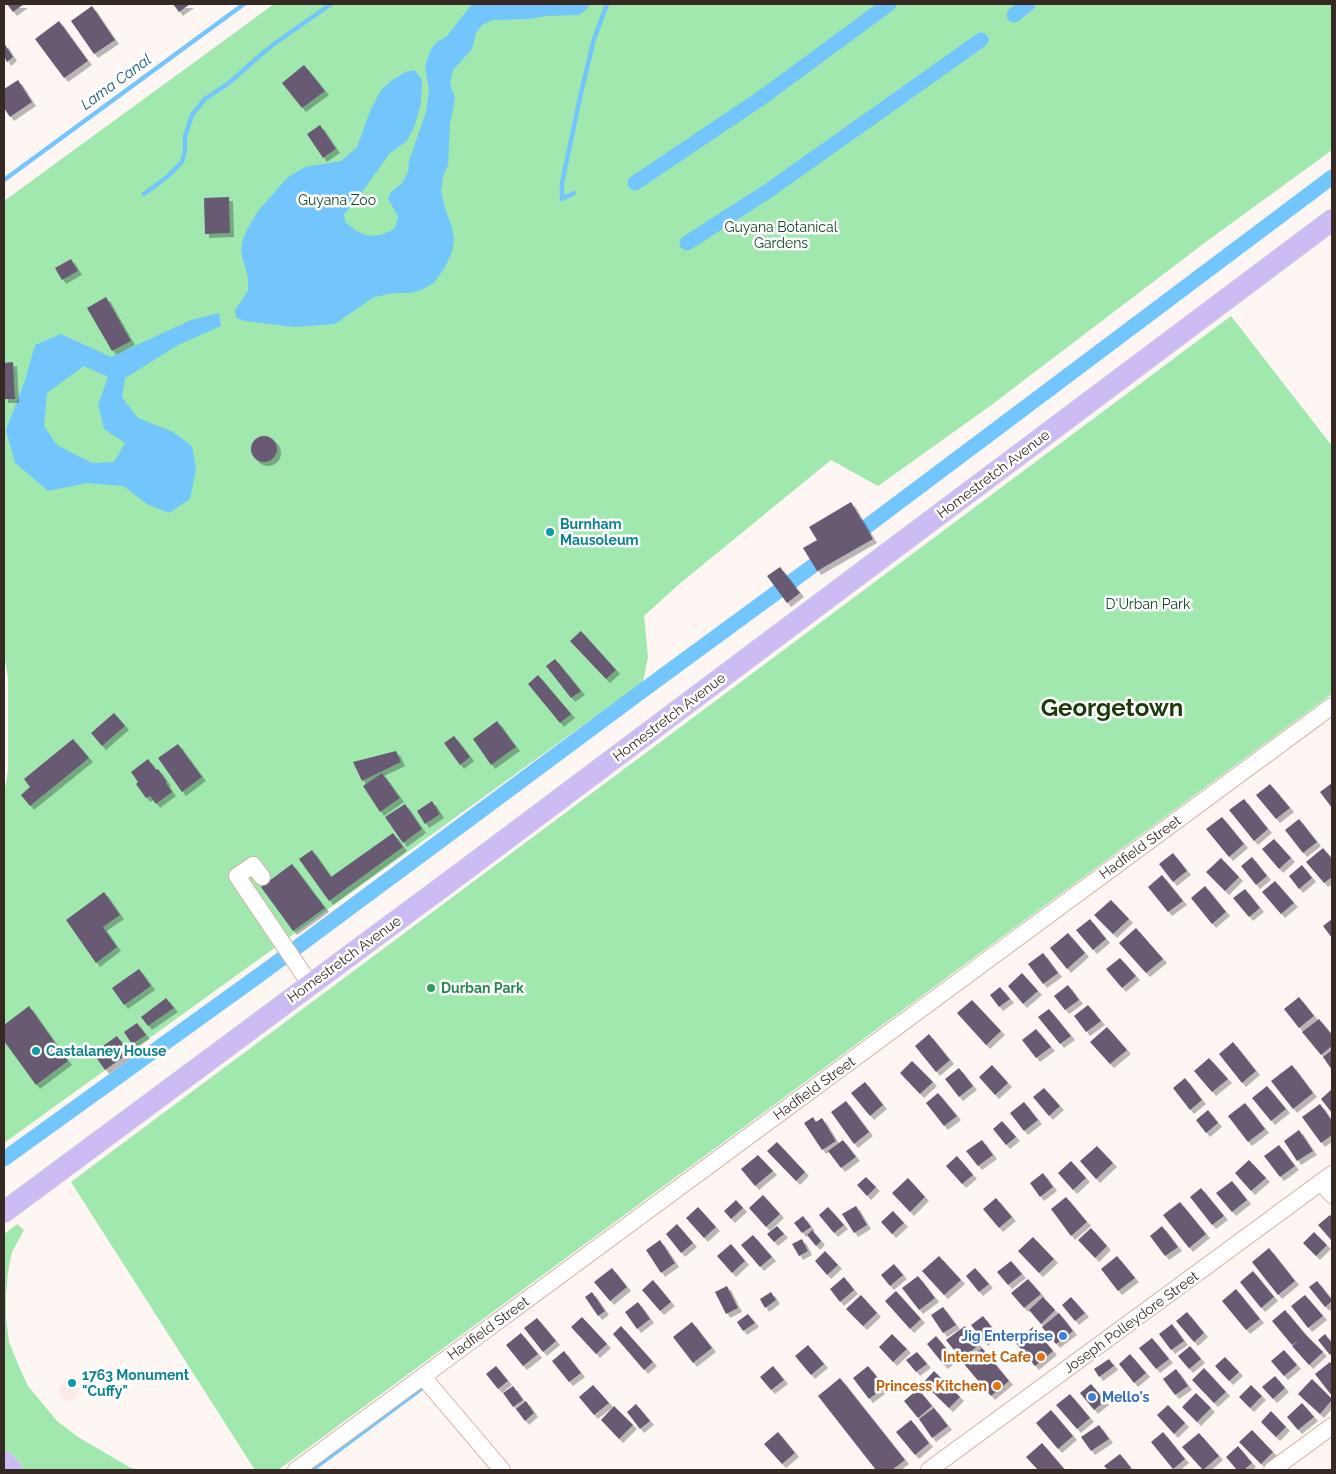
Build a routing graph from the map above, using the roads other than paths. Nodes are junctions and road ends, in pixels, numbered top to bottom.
1 (1332, 220) edge
2 (1332, 706) edge
3 (262, 876) dead end
4 (310, 984) junction
5 (1327, 1178) edge
6 (1332, 1195) edge
7 (4, 1212) edge
8 (423, 1377) junction
9 (1332, 1426) edge
10 (4, 1462) edge
11 (12, 1470) edge
12 (296, 1470) edge
13 (502, 1470) edge
14 (929, 1470) edge
15 (1272, 1470) edge

1 - 4 main road, Homestretch Avenue
2 - 8 street, Hadfield Street
3 - 4 street
4 - 7 main road, Homestretch Avenue
5 - 6 street
5 - 14 street, Joseph Polleydore Street
8 - 12 street, Hadfield Street
8 - 13 street
9 - 15 street
10 - 11 main road

